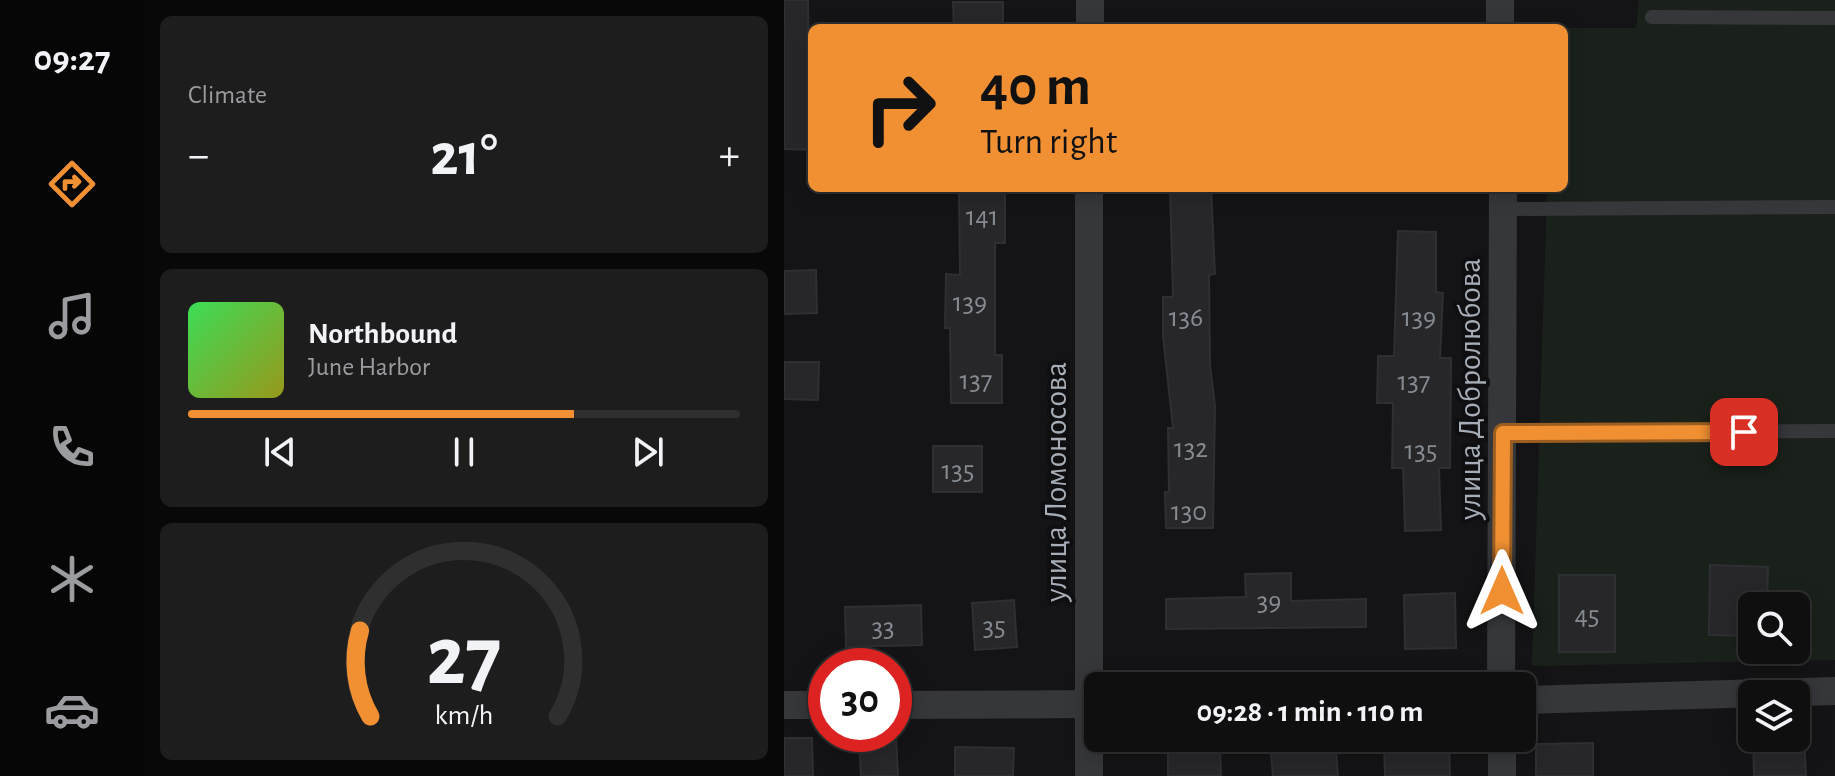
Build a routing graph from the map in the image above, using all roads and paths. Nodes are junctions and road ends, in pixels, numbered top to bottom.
1 (1090, 0) edge
2 (1500, 0) edge
3 (1652, 17) dead end
4 (1835, 18) edge
5 (1090, 24) edge
6 (1500, 24) edge
7 (1089, 192) edge
8 (1504, 198) edge
9 (1835, 207) edge
10 (1835, 431) edge
11 (1503, 433) junction
12 (1093, 672) edge
13 (1501, 672) edge
14 (1835, 691) edge
15 (1536, 700) edge
16 (1084, 704) edge
17 (784, 705) edge
18 (808, 705) edge
19 (912, 705) edge
20 (1090, 752) edge
21 (1502, 752) edge
22 (1089, 776) edge
23 (1502, 776) edge

1 - 5 street
2 - 6 street
3 - 4 lane
7 - 12 street, улица Ломоносова
8 - 9 lane
8 - 11 street, улица Добролюбова
10 - 11 lane
11 - 13 street, улица Добролюбова
14 - 15 street
16 - 19 street
17 - 18 street
20 - 22 street, улица Ломоносова
21 - 23 street

